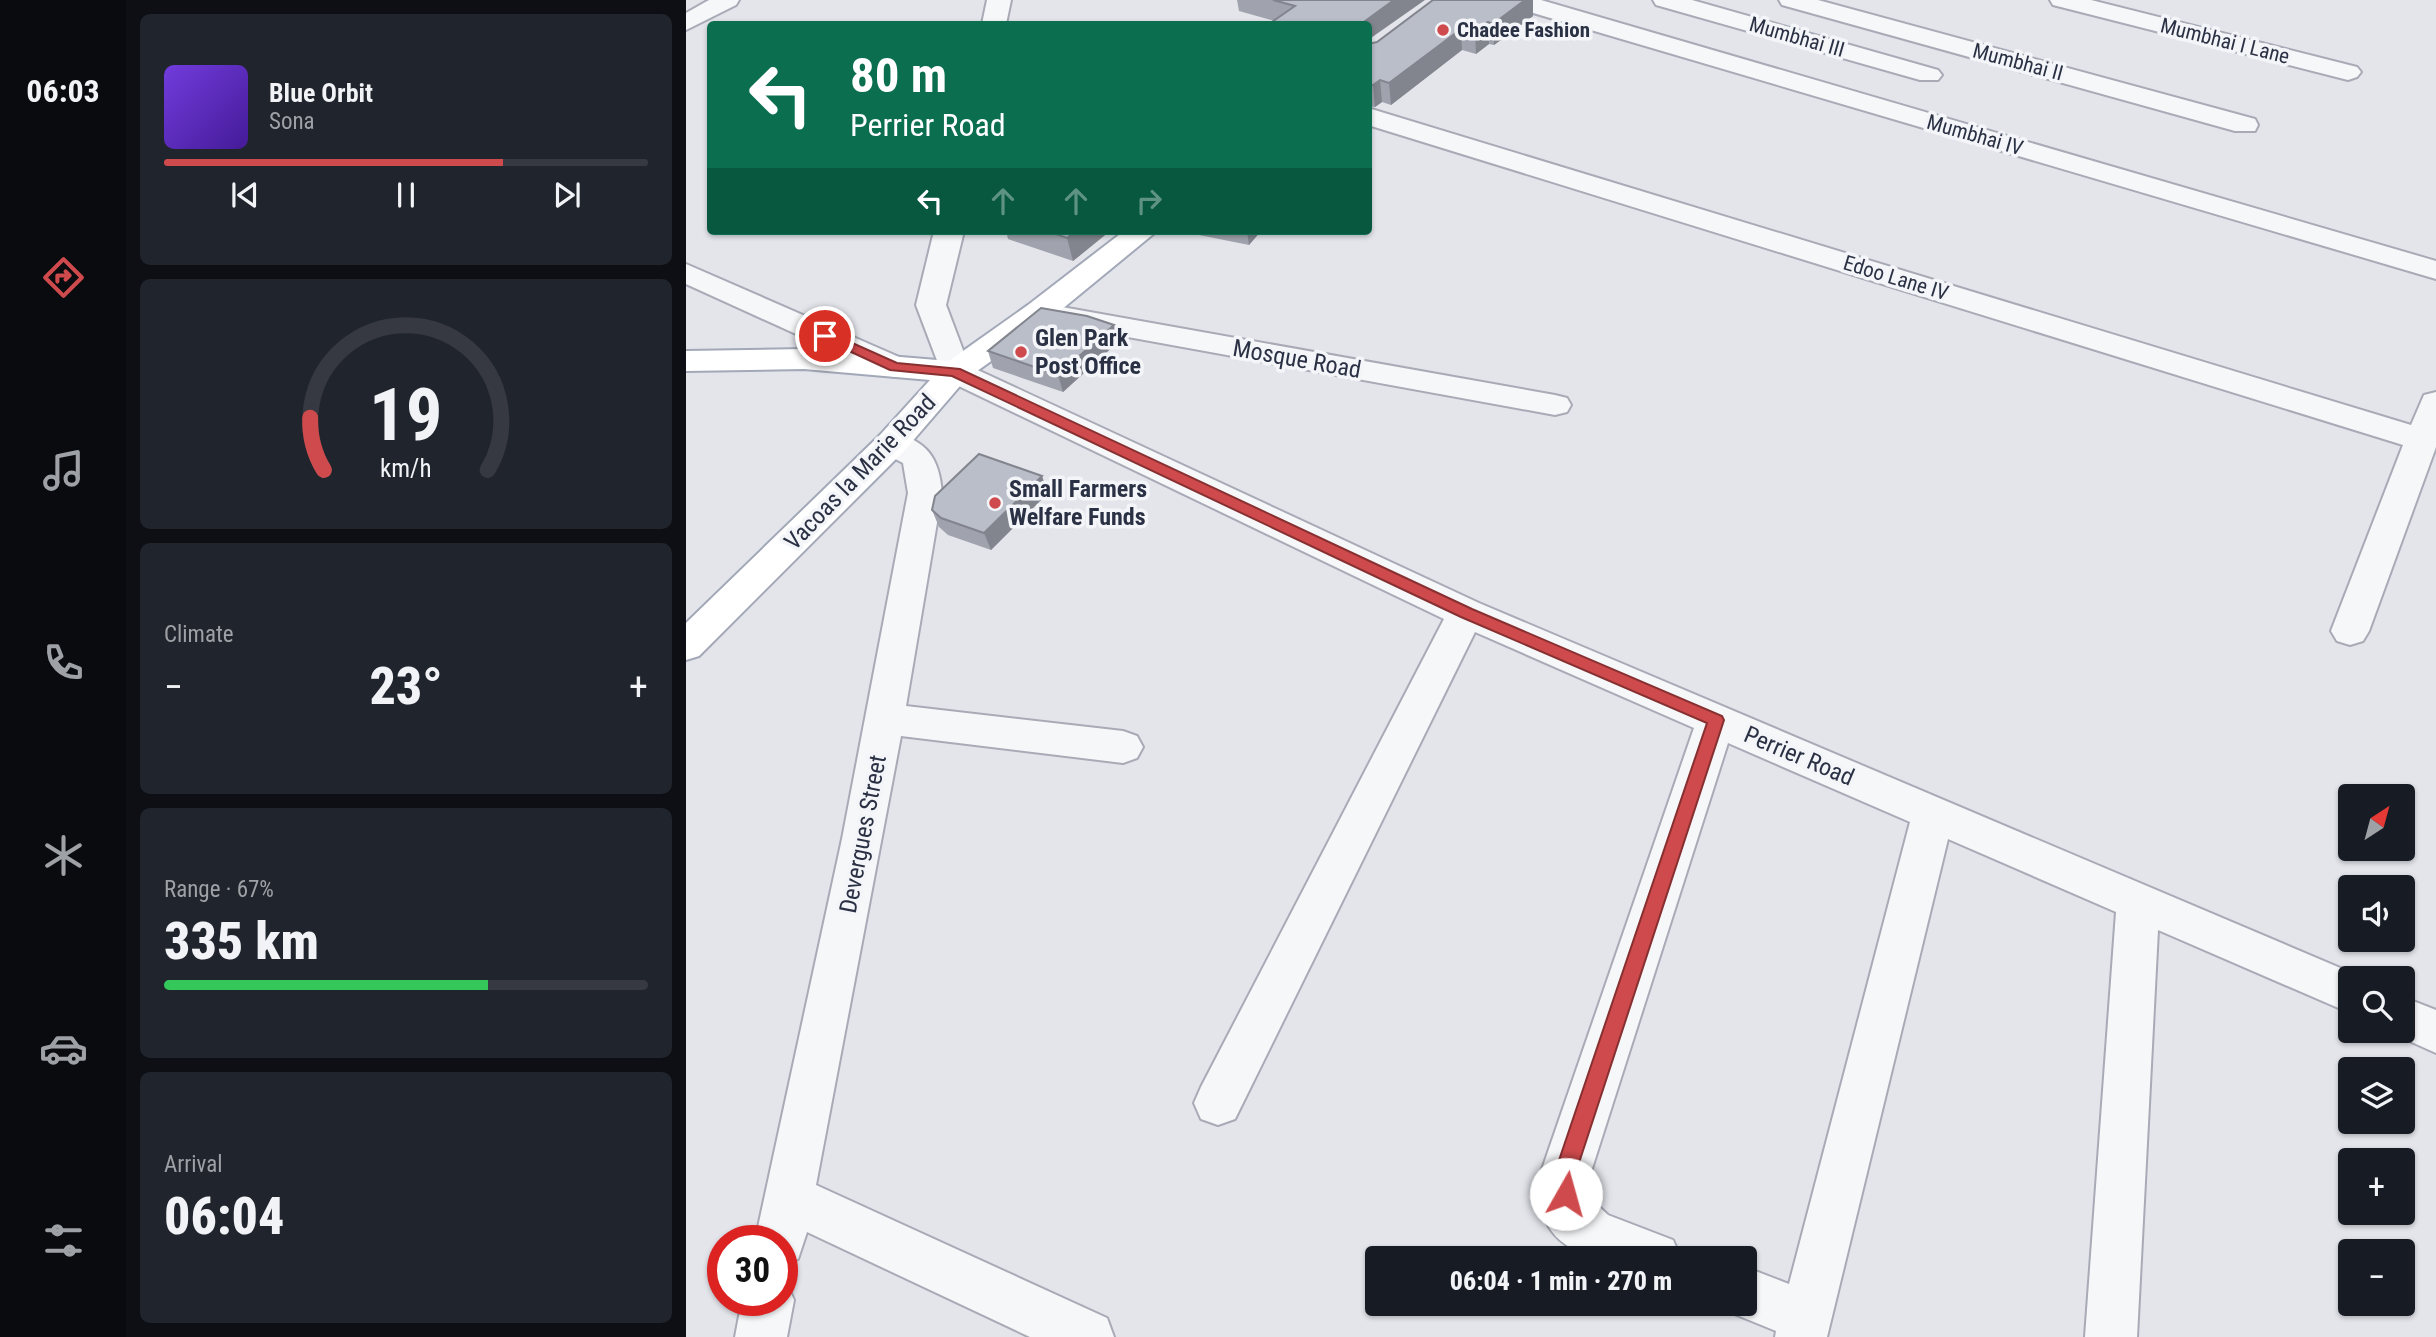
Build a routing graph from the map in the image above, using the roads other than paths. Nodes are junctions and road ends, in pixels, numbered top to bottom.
1 (727, 0) edge
2 (999, 0) edge
3 (1515, 0) edge
4 (1665, 0) edge
5 (1791, 0) edge
6 (2062, 0) edge
7 (994, 21) edge
8 (686, 23) edge
9 (2348, 72) dead end
10 (1929, 75) dead end
11 (1372, 117) edge
12 (2245, 125) dead end
13 (948, 235) edge
14 (1137, 235) edge
15 (2436, 270) edge
16 (686, 273) edge
17 (1039, 312) junction
18 (686, 361) edge
19 (895, 367) junction
20 (955, 372) junction
21 (2436, 402) edge
22 (1555, 405) dead end
23 (2423, 440) junction
24 (892, 443) junction
25 (1466, 613) junction
26 (2350, 631) dead end
27 (686, 646) edge
28 (885, 719) junction
29 (1716, 720) junction
30 (1123, 747) dead end
31 (1933, 814) junction
32 (2138, 902) junction
33 (2338, 988) edge
34 (2415, 1022) edge
35 (2436, 1032) edge
36 (1218, 1103) dead end
37 (785, 1219) edge
38 (1624, 1246) edge
39 (1757, 1300) edge
40 (765, 1316) edge
41 (1804, 1327) edge
42 (761, 1337) edge
43 (1088, 1337) edge
44 (2111, 1337) edge

1 - 8 street
2 - 7 street
3 - 15 street, Mumbhai IV
4 - 10 street, Mumbhai III
5 - 12 street, Mumbhai II
6 - 9 street, Mumbhai I Lane
11 - 23 street, Edoo Lane IV
13 - 20 street
14 - 17 main road, Vacoas la Marie Road
16 - 19 street
17 - 20 main road, Vacoas la Marie Road
17 - 22 street, Mosque Road
18 - 19 main road
19 - 20 main road
20 - 24 main road, Vacoas la Marie Road
20 - 25 street, Perrier Road
21 - 23 street
23 - 26 street
24 - 27 main road, Vacoas la Marie Road
24 - 28 street, Devergues Street
25 - 29 street, Perrier Road
25 - 36 street
28 - 30 street
28 - 37 street, Devergues Street
29 - 31 street, Perrier Road
29 - 38 street
31 - 32 street, Perrier Road
31 - 41 street
32 - 33 street, Perrier Road
32 - 44 street
34 - 35 street
37 - 43 street
39 - 41 street
40 - 42 street

